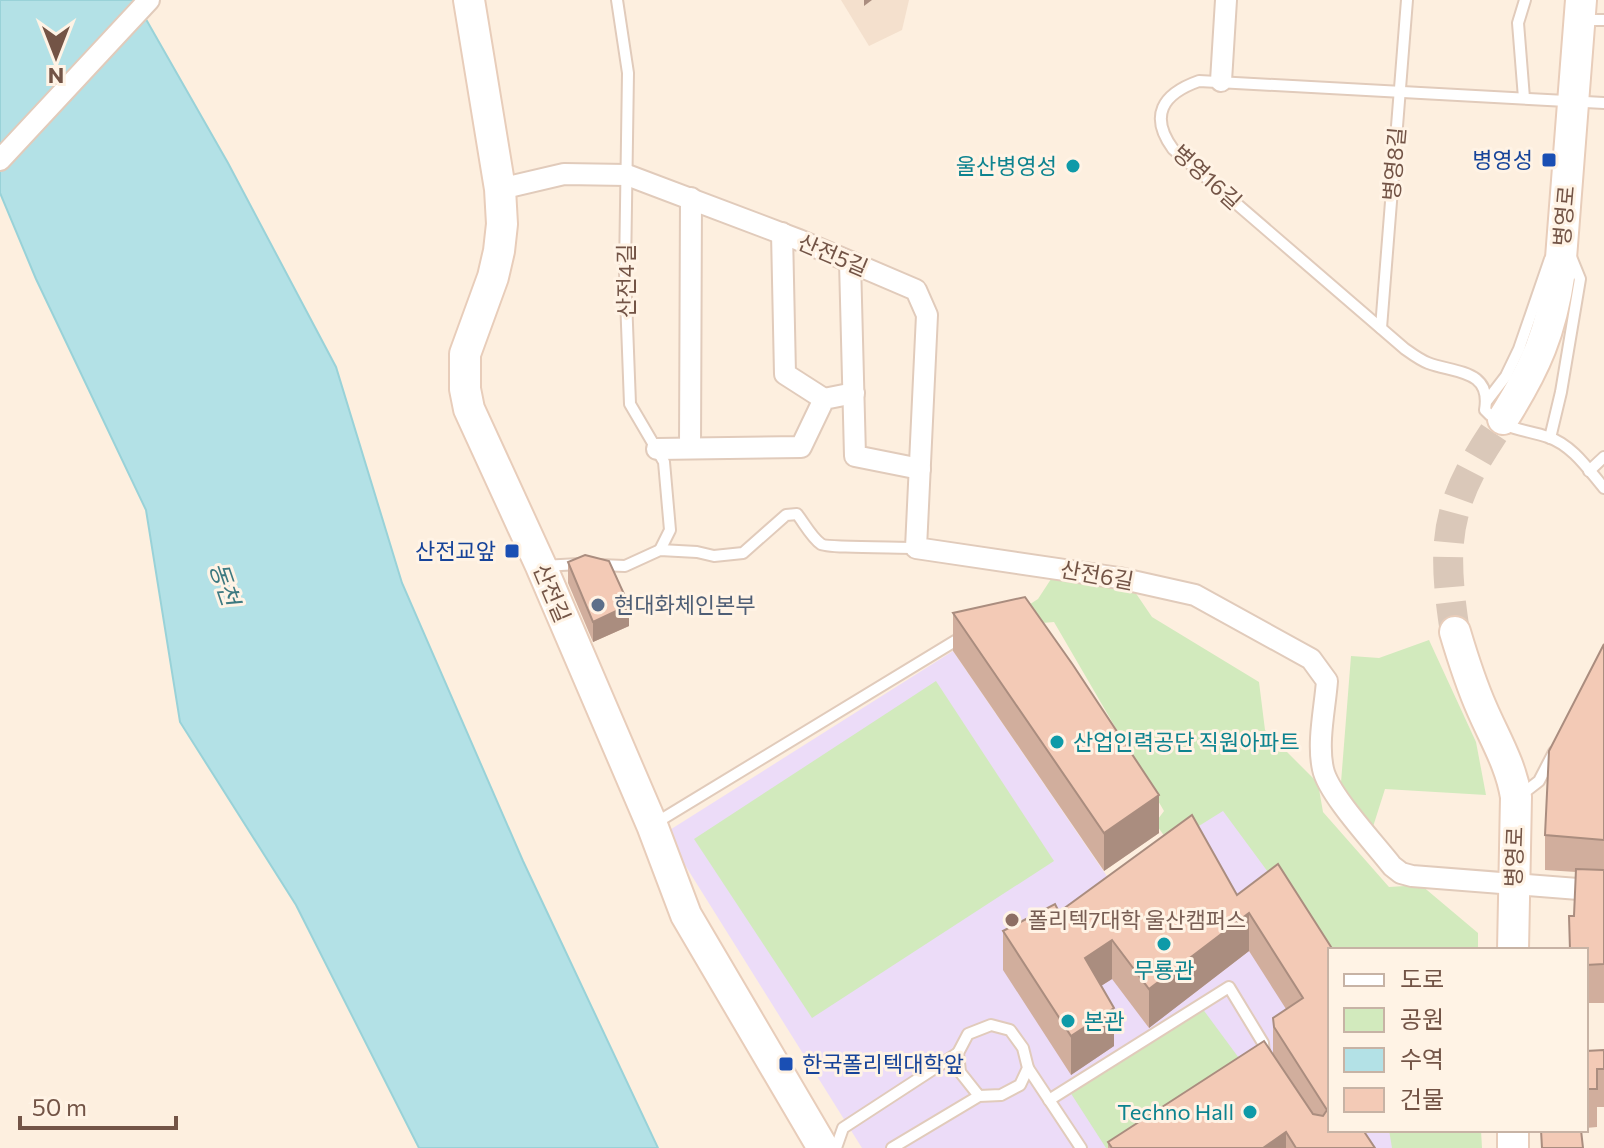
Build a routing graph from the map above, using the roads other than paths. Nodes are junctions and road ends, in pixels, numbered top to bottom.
1 (149, 0) edge
2 (469, 0) edge
3 (617, 0) edge
4 (1226, 0) edge
5 (1407, 0) edge
6 (1525, 0) edge
7 (1588, 13) edge
8 (1221, 81) junction
9 (1400, 92) junction
10 (1524, 98) junction
11 (1574, 100) junction
12 (1604, 103) edge
13 (0, 160) edge
14 (627, 175) junction
15 (500, 189) junction
16 (691, 198) junction
17 (782, 233) junction
18 (1563, 239) junction
19 (850, 262) junction
20 (1381, 328) junction
21 (854, 393) junction
22 (824, 399) junction
23 (1494, 410) junction
24 (1550, 438) junction
25 (690, 448) junction
26 (657, 449) junction
27 (1604, 457) edge
28 (920, 469) junction
29 (1589, 471) junction
30 (1604, 488) edge
31 (916, 548) junction
32 (660, 550) junction
33 (541, 566) junction
34 (1455, 632) tunnel mouth
35 (983, 634) edge
36 (1562, 738) edge
37 (1516, 797) junction
38 (652, 825) junction
39 (1513, 884) junction
40 (1604, 891) edge
41 (1513, 948) edge
42 (958, 1053) junction
43 (1028, 1068) junction
44 (1266, 1068) edge
45 (979, 1096) junction
46 (1049, 1100) junction
47 (823, 1148) edge
48 (836, 1148) edge
49 (892, 1148) edge
50 (1081, 1148) edge

1 - 13 street
2 - 15 street, 산전길
3 - 14 lane, 산전4길
4 - 8 street
5 - 9 lane, 병영8길
6 - 10 lane
7 - 11 street, 병영로
8 - 9 lane, 병영16길
8 - 20 lane, 병영16길
9 - 10 lane, 병영16길
9 - 20 lane, 병영8길
10 - 11 lane, 병영16길
11 - 12 lane, 병영16길
11 - 18 street, 병영로
14 - 15 street, 산전5길
14 - 16 street, 산전5길
14 - 26 lane, 산전4길
15 - 33 street, 산전길
16 - 17 street, 산전5길
16 - 25 street
17 - 19 street, 산전5길
17 - 22 street
18 - 23 street, 병영로
18 - 24 lane
19 - 21 street
19 - 28 street, 산전5길
20 - 23 lane, 병영16길
21 - 22 street
21 - 28 street
22 - 25 street
23 - 24 lane, 병영16길
24 - 29 lane
25 - 26 street
26 - 32 lane, 산전4길
27 - 29 lane
28 - 31 street, 산전5길
29 - 30 lane
31 - 32 lane, 산전6길
31 - 39 street, 산전6길
32 - 33 lane, 산전6길
33 - 38 street, 산전길
34 - 37 street, 병영로
35 - 38 lane
36 - 37 lane
37 - 39 street, 병영로
38 - 47 street, 산전길
39 - 40 street, 산전6길
39 - 41 street, 병영로
42 - 43 lane
42 - 45 lane
42 - 48 lane
43 - 45 lane
43 - 46 lane
44 - 46 lane
45 - 49 lane
46 - 50 lane

